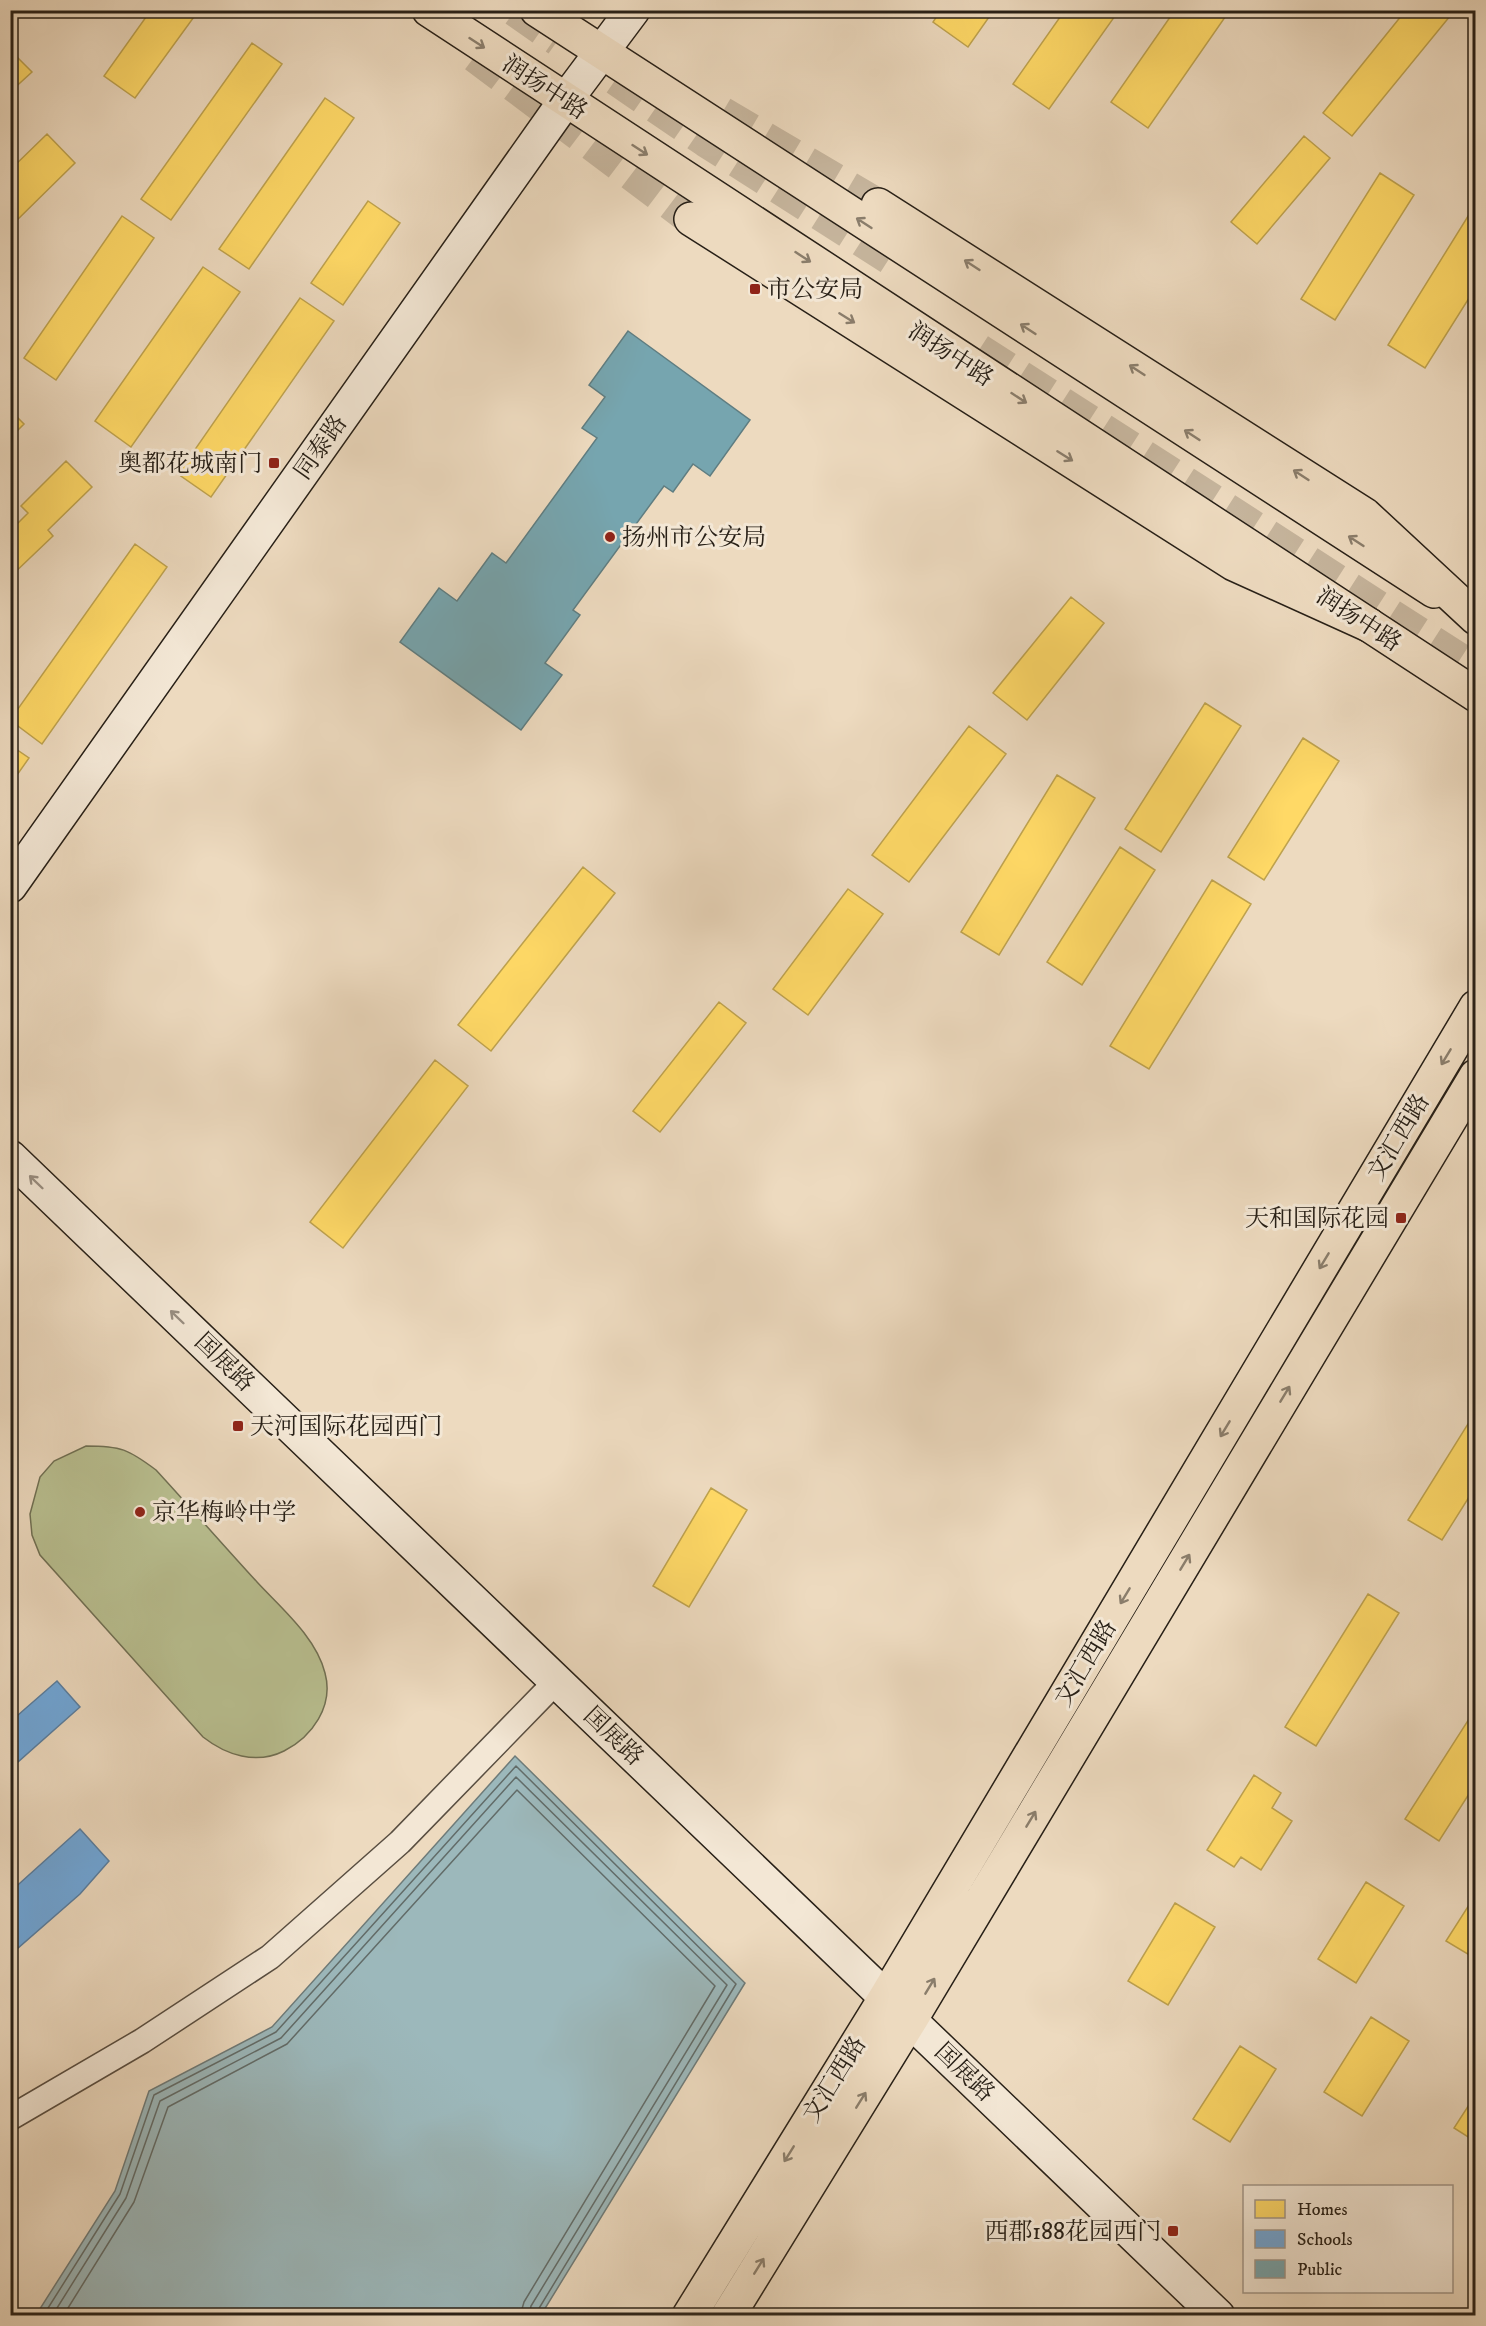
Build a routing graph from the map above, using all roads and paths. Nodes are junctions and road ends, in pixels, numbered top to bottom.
1 (429, 10) edge
2 (537, 10) tunnel mouth
3 (633, 10) edge
4 (601, 54) junction
5 (565, 101) junction
6 (878, 205) tunnel mouth
7 (691, 219) tunnel mouth
8 (1476, 618) edge
9 (1369, 625) junction
10 (1476, 695) edge
11 (10, 886) edge
12 (1476, 1007) edge
13 (1476, 1076) edge
14 (10, 1157) edge
15 (10, 1188) edge
16 (544, 1694) junction
17 (880, 2005) junction
18 (905, 2028) junction
19 (10, 2118) edge
20 (689, 2316) edge
21 (728, 2316) edge
22 (1188, 2316) edge
23 (1218, 2316) edge

1 -> 5 main road, 润扬中路
2 - 4 main road
3 - 4 street, 同泰路
4 - 5 street, 同泰路
8 -> 4 main road
5 -> 9 main road, 润扬中路
5 - 11 street, 同泰路
8 -> 6 main road
7 -> 9 main road
9 - 10 main road, 润扬中路
12 -> 17 main road, 文汇西路
18 -> 13 main road, 文汇西路
17 -> 14 street, 国展路
15 - 16 street, 国展路
16 - 17 street, 国展路
16 - 19 street
17 - 18 street, 国展路
17 -> 20 main road, 文汇西路
21 -> 18 main road, 文汇西路
18 - 22 street, 国展路
18 - 23 street, 国展路

